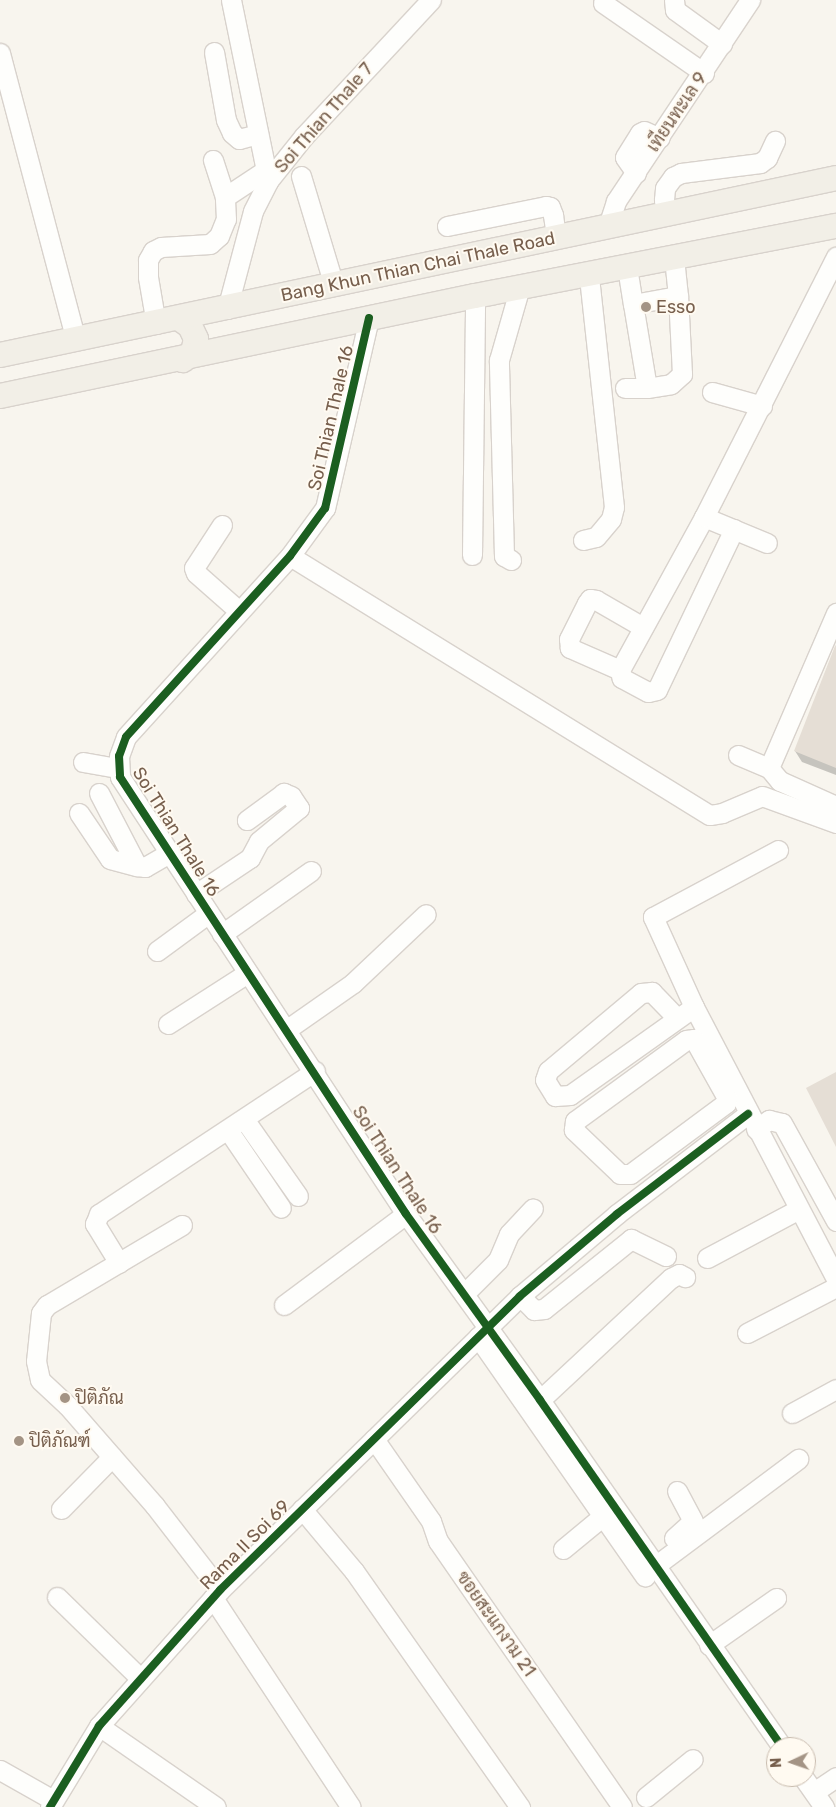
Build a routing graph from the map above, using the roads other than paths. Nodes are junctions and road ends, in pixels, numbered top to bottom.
1 (231, 0) edge
2 (431, 0) edge
3 (674, 0) edge
4 (750, 0) edge
5 (603, 3) dead end
6 (722, 44) junction
7 (214, 52) dead end
8 (0, 53) edge
9 (704, 73) junction
10 (258, 134) junction
11 (775, 141) dead end
12 (213, 160) dead end
13 (267, 176) junction
14 (301, 176) dead end
15 (836, 178) edge
16 (225, 197) junction
17 (668, 214) junction
18 (447, 226) dead end
19 (608, 226) junction
20 (836, 226) edge
21 (556, 237) junction
22 (836, 257) edge
23 (674, 259) junction
24 (628, 268) junction
25 (589, 275) junction
26 (334, 285) junction
27 (520, 287) junction
28 (475, 296) junction
29 (678, 296) junction
30 (633, 304) junction
31 (227, 309) junction
32 (369, 318) junction
33 (180, 319) junction
34 (156, 324) junction
35 (76, 340) junction
36 (0, 355) edge
37 (183, 360) junction
38 (625, 388) dead end
39 (648, 388) junction
40 (712, 392) dead end
41 (0, 396) edge
42 (762, 406) junction
43 (704, 517) junction
44 (222, 526) dead end
45 (734, 529) junction
46 (583, 540) dead end
47 (767, 543) dead end
48 (290, 556) junction
49 (472, 556) dead end
50 (511, 560) dead end
51 (238, 610) junction
52 (836, 613) edge
53 (643, 627) junction
54 (620, 670) junction
55 (738, 755) dead end
56 (83, 762) dead end
57 (118, 768) junction
58 (770, 768) junction
59 (99, 793) dead end
60 (836, 806) edge
61 (79, 812) dead end
62 (248, 820) dead end
63 (836, 823) edge
64 (778, 850) dead end
65 (171, 852) junction
66 (137, 866) junction
67 (311, 871) dead end
68 (196, 894) junction
69 (209, 913) junction
70 (426, 914) dead end
71 (222, 934) junction
72 (157, 951) dead end
73 (246, 974) junction
74 (694, 1007) junction
75 (676, 1017) junction
76 (168, 1024) dead end
77 (286, 1030) junction
78 (315, 1072) junction
79 (244, 1120) junction
80 (752, 1122) junction
81 (697, 1125) junction
82 (228, 1130) junction
83 (709, 1142) junction
84 (298, 1196) dead end
85 (281, 1208) dead end
86 (533, 1208) dead end
87 (799, 1209) junction
88 (406, 1214) junction
89 (836, 1221) edge
90 (182, 1225) dead end
91 (666, 1256) dead end
92 (707, 1258) dead end
93 (119, 1263) junction
94 (685, 1277) dead end
95 (836, 1279) edge
96 (836, 1287) edge
97 (464, 1294) junction
98 (520, 1296) junction
99 (284, 1306) dead end
100 (483, 1332) junction
101 (747, 1333) dead end
102 (836, 1390) edge
103 (540, 1400) junction
104 (792, 1413) dead end
105 (374, 1440) junction
106 (112, 1457) junction
107 (798, 1459) dead end
108 (677, 1491) dead end
109 (61, 1509) dead end
110 (302, 1509) junction
111 (603, 1516) junction
112 (564, 1549) dead end
113 (649, 1566) junction
114 (217, 1594) junction
115 (58, 1597) dead end
116 (776, 1598) dead end
117 (709, 1645) junction
118 (139, 1677) junction
119 (99, 1726) junction
120 (775, 1737) edge
121 (693, 1759) dead end
122 (0, 1770) edge
123 (836, 1778) edge
124 (814, 1792) edge
125 (650, 1802) edge
126 (52, 1804) edge
127 (216, 1807) edge
128 (351, 1807) edge
129 (520, 1807) edge
130 (622, 1807) edge

1 - 10 street
2 - 13 street, Soi Thian Thale 7
3 - 6 street
4 - 6 street, เทียนทะเล 9
5 - 9 street
6 - 9 street, เทียนทะเล 9
7 - 10 street
8 - 35 street
9 - 19 street, เทียนทะเล 9
10 - 13 street
11 - 17 street
12 - 16 street
13 - 16 street
13 - 31 street, Soi Thian Thale 7
14 - 26 street
15 - 17 main road, Bang Khun Thian Chai Thale Road
16 - 34 street
17 - 19 main road, Bang Khun Thian Chai Thale Road
18 - 21 street
19 - 21 main road, Bang Khun Thian Chai Thale Road
20 - 23 main road
21 - 26 main road, Bang Khun Thian Chai Thale Road
22 - 42 street
23 - 24 main road
23 - 29 street
24 - 25 main road
24 - 30 street
25 - 27 main road
25 - 46 street
26 - 31 main road, Bang Khun Thian Chai Thale Road
27 - 28 main road
27 - 50 street
28 - 32 main road
28 - 49 street
29 - 30 street
29 - 39 street
30 - 39 street
31 - 33 main road, Bang Khun Thian Chai Thale Road
32 - 37 main road
32 - 48 street, Soi Thian Thale 16
33 - 34 main road, Bang Khun Thian Chai Thale Road
33 - 37 main road
34 - 35 main road, Bang Khun Thian Chai Thale Road
35 - 36 main road, Bang Khun Thian Chai Thale Road
37 - 41 main road
38 - 39 street
40 - 42 street
42 - 43 street
43 - 45 street
43 - 53 street
44 - 51 street
45 - 47 street
45 - 54 street
48 - 51 street, Soi Thian Thale 16
48 - 63 street
51 - 57 street, Soi Thian Thale 16
52 - 58 street
53 - 54 street
53 - 54 street
55 - 58 street
56 - 57 street
57 - 65 street, Soi Thian Thale 16
58 - 60 street
59 - 66 street
61 - 66 street
62 - 68 street
64 - 74 street
65 - 66 street
65 - 68 street, Soi Thian Thale 16
67 - 71 street
68 - 69 street, Soi Thian Thale 16
69 - 71 street, Soi Thian Thale 16
69 - 72 street
70 - 77 street
71 - 73 street, Soi Thian Thale 16
73 - 76 street
73 - 77 street, Soi Thian Thale 16
74 - 75 street
74 - 80 street
75 - 75 street
77 - 78 street, Soi Thian Thale 16
78 - 79 street
78 - 88 street, Soi Thian Thale 16
79 - 82 street
79 - 84 street
80 - 83 street, Rama II Soi 69
80 - 87 street
80 - 89 street, Rama II Soi 69
81 - 81 street
81 - 83 street
82 - 85 street
82 - 93 street
83 - 98 street, Rama II Soi 69
86 - 97 street
87 - 92 street
87 - 95 street
88 - 97 street, Soi Thian Thale 16
88 - 99 street
90 - 93 street
91 - 98 street
93 - 106 street
94 - 103 street
96 - 101 street
97 - 100 street, Soi Thian Thale 16
98 - 100 street, Rama II Soi 69
100 - 103 street
100 - 105 street, Rama II Soi 69
100 - 111 street
102 - 104 street
103 - 113 street
105 - 110 street, Rama II Soi 69
105 - 130 street, ซอยสะแกงาม 21
106 - 109 street
106 - 114 street
107 - 113 street
108 - 113 street
110 - 114 street, Rama II Soi 69
110 - 129 street
111 - 112 street
111 - 113 street
113 - 117 street
114 - 118 street, Rama II Soi 69
114 - 128 street
115 - 118 street
116 - 117 street
117 - 120 street
118 - 119 street, Rama II Soi 69
119 - 126 street, Rama II Soi 69
119 - 127 street
121 - 125 street
122 - 126 street
123 - 124 street
125 - 130 street

